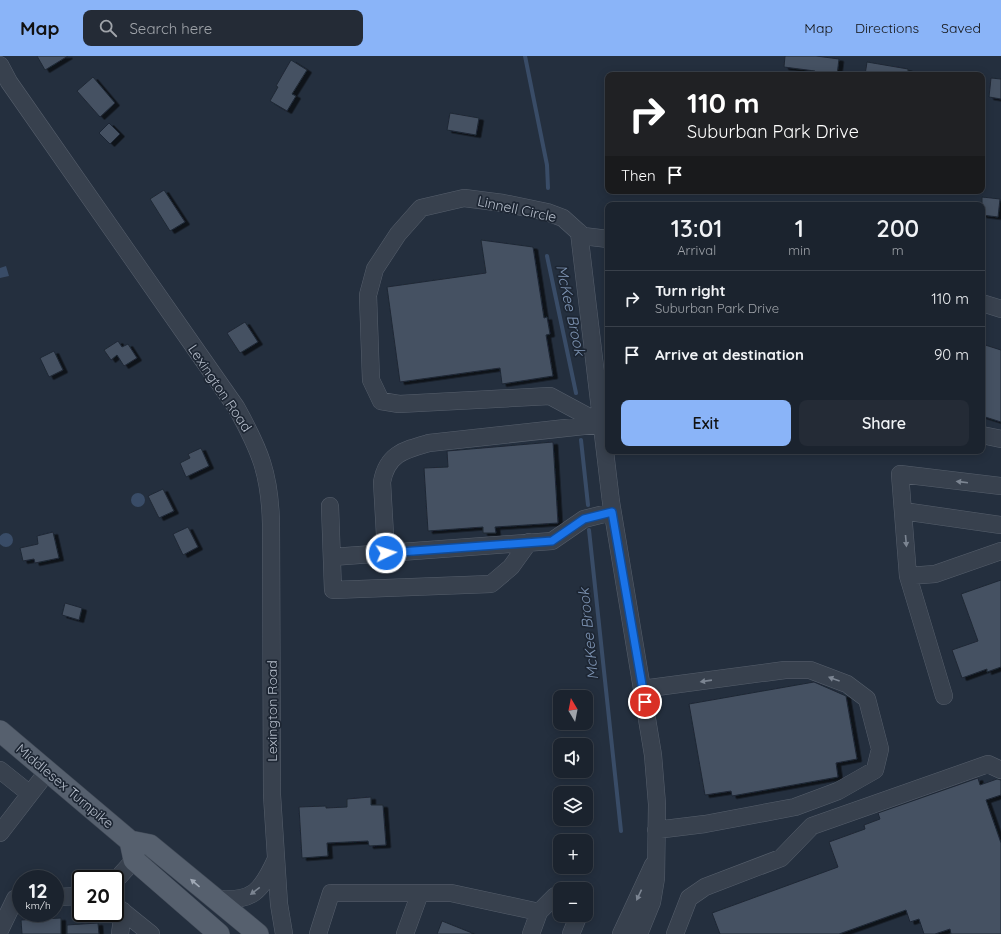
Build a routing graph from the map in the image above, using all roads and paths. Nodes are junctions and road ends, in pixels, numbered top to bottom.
1 (0, 65) edge
2 (5, 86) edge
3 (579, 232) junction
4 (605, 239) edge
5 (985, 304) edge
6 (1001, 309) edge
7 (605, 433) edge
8 (985, 436) edge
9 (1001, 439) edge
10 (607, 454) edge
11 (1001, 486) edge
12 (330, 506) dead end
13 (612, 512) junction
14 (903, 512) junction
15 (1001, 525) edge
16 (529, 542) junction
17 (1001, 551) edge
18 (386, 553) junction
19 (332, 557) junction
20 (908, 576) junction
21 (642, 689) junction
22 (944, 696) dead end
23 (0, 731) edge
24 (0, 770) edge
25 (1001, 770) edge
26 (47, 772) junction
27 (30, 794) junction
28 (656, 830) junction
29 (0, 833) edge
30 (132, 850) junction
31 (276, 859) junction
32 (656, 860) junction
33 (121, 870) edge
34 (420, 893) junction
35 (553, 898) edge
36 (215, 899) junction
37 (12, 905) edge
38 (124, 912) edge
39 (539, 912) junction
40 (120, 922) edge
41 (576, 922) edge
42 (0, 930) edge
43 (120, 934) edge
44 (151, 934) edge
45 (219, 934) edge
46 (258, 934) edge
47 (284, 934) edge
48 (318, 934) edge
49 (404, 934) edge
50 (531, 934) edge
51 (571, 934) edge
52 (621, 934) edge
53 (639, 934) edge
54 (675, 934) edge

1 - 2 street, Lexington Road
2 - 31 street, Lexington Road
3 - 4 street, Linnell Circle
3 - 7 street
3 - 7 street, Linnell Circle
5 - 6 street
7 - 18 street
8 - 9 street
10 - 13 street
11 -> 14 street
12 - 19 street
13 - 16 street
13 - 21 street
14 - 15 street
14 -> 20 street
16 - 18 street
16 - 19 street
17 - 20 street
18 - 19 street
20 - 22 street
21 - 28 street
28 -> 21 street
23 - 26 main road, Middlesex Turnpike
24 - 27 street
25 - 54 street
26 - 27 street
26 - 30 main road, Middlesex Turnpike
27 - 29 street
28 - 32 street
30 - 33 street
36 -> 30 main road, Middlesex Turnpike
30 - 45 main road, Middlesex Turnpike
31 -> 36 street
31 - 47 street, Lexington Road
32 -> 52 street
32 - 53 street
34 - 39 street
34 - 48 street
34 - 49 street
35 - 39 street
36 - 46 main road, Middlesex Turnpike
37 - 42 street
38 - 44 street
39 - 50 street
40 - 43 street
41 - 51 street

